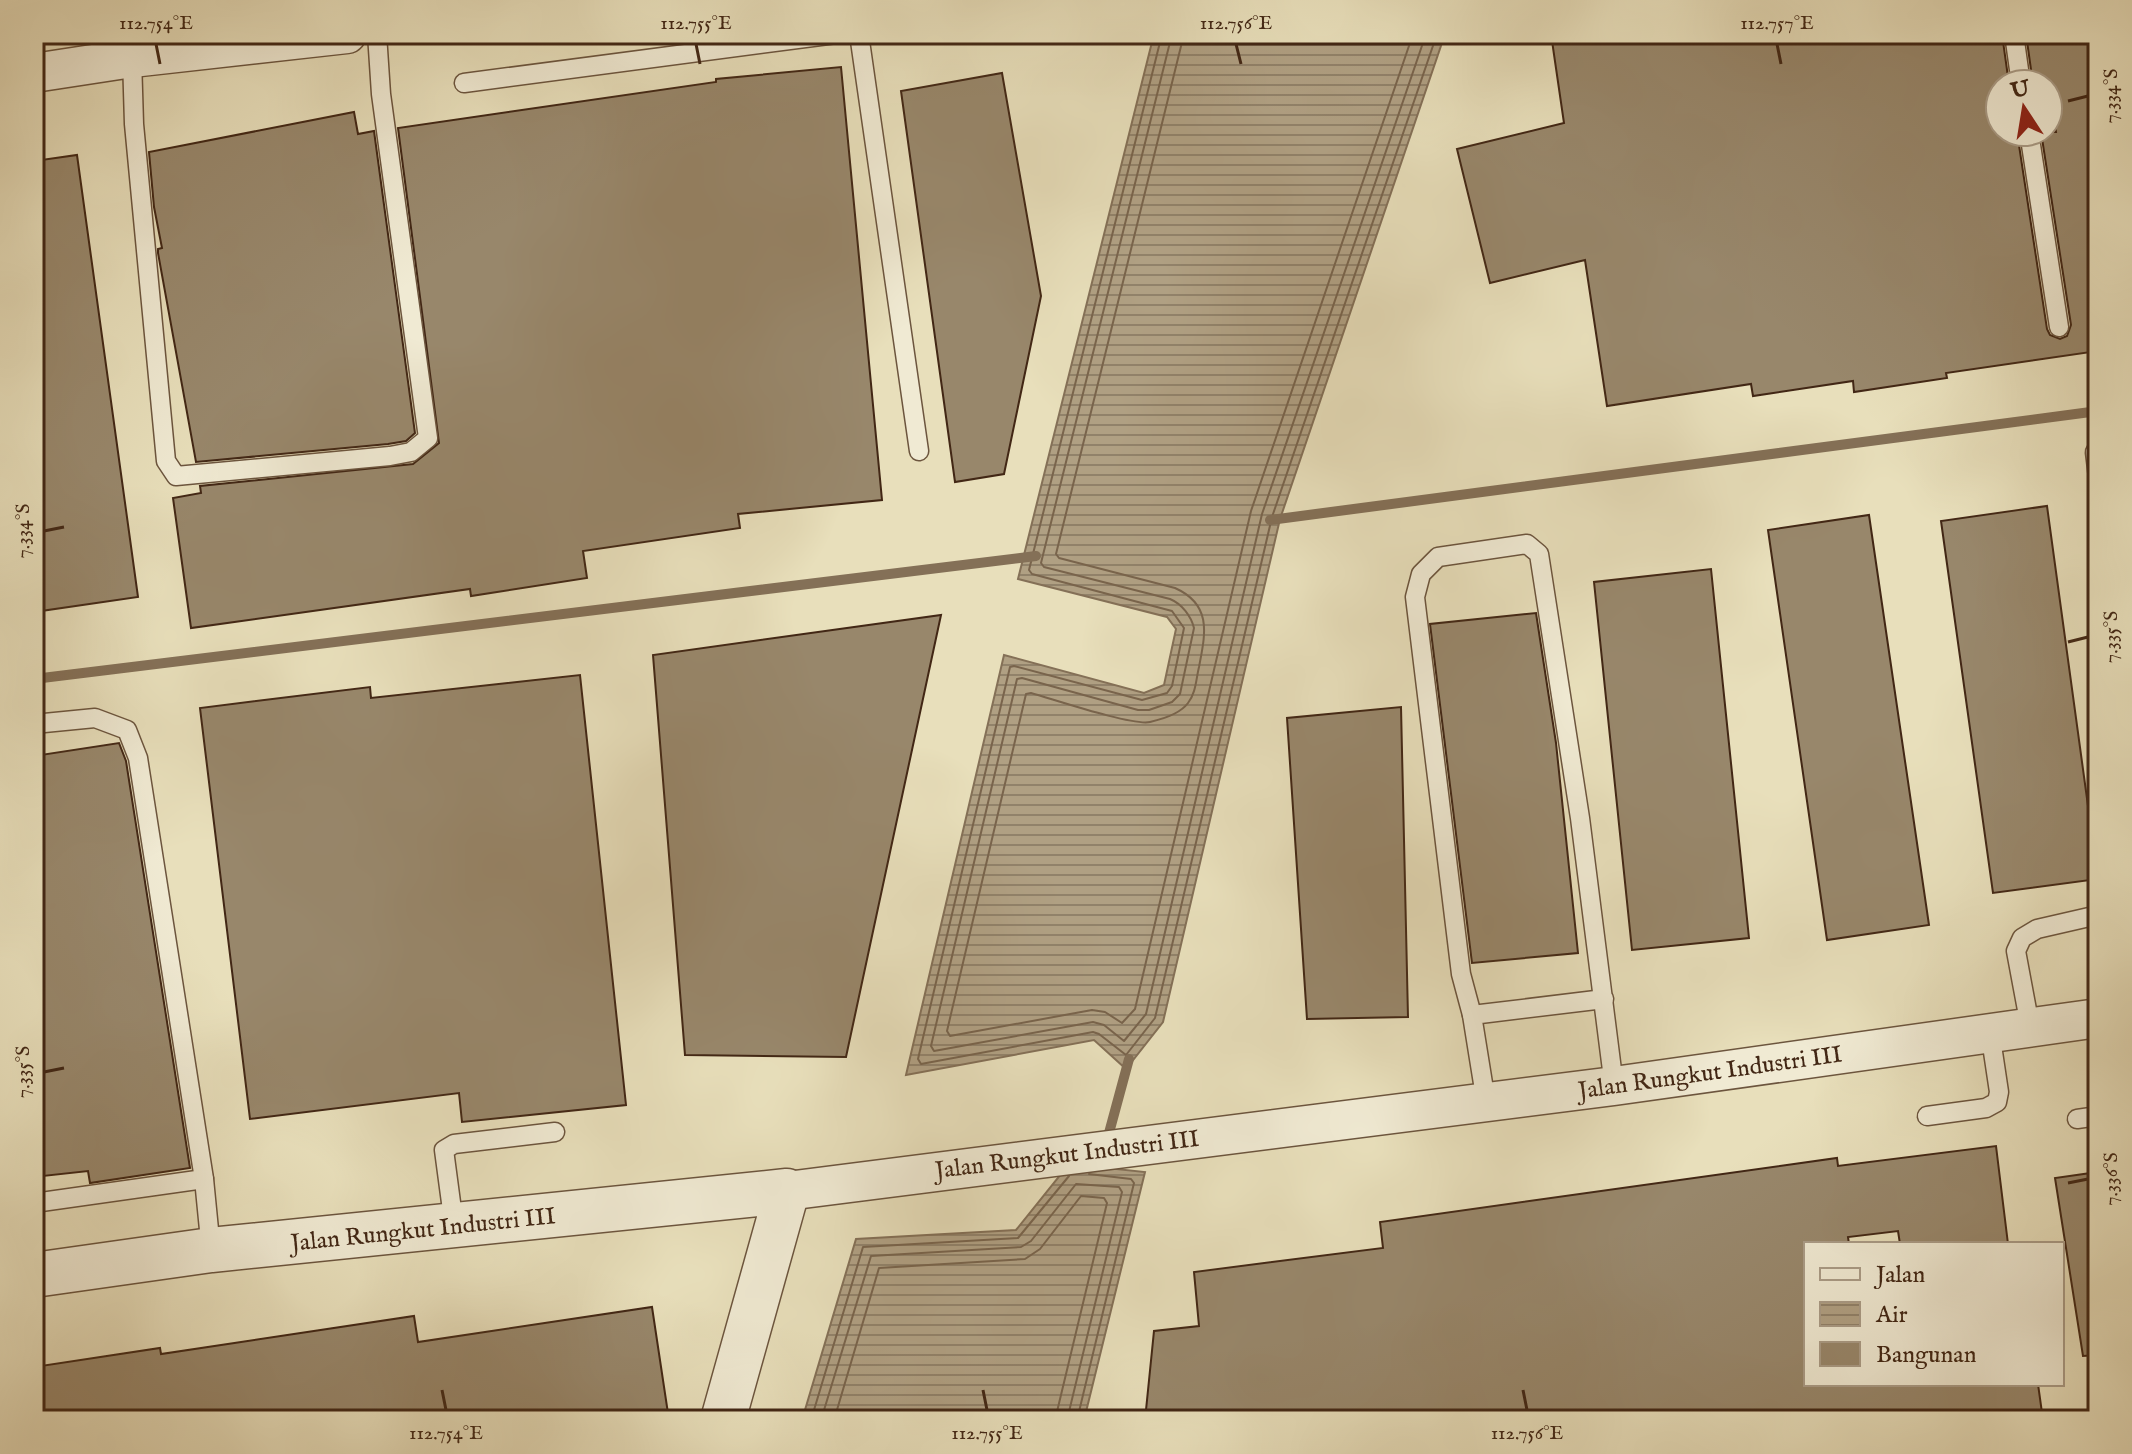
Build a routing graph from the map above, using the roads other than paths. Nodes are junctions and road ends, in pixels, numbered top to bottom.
1 (347, 34) edge
2 (377, 34) edge
3 (836, 34) edge
4 (859, 34) edge
5 (2014, 34) edge
6 (132, 58) junction
7 (2019, 68) edge
8 (34, 73) edge
9 (464, 83) dead end
10 (2031, 148) edge
11 (2059, 327) dead end
12 (919, 451) dead end
13 (2095, 452) dead end
14 (2098, 477) edge
15 (34, 724) edge
16 (2098, 915) edge
17 (1604, 999) junction
18 (1472, 1015) junction
19 (2098, 1018) edge
20 (2030, 1026) junction
21 (1990, 1032) junction
22 (1614, 1086) junction
23 (1486, 1102) junction
24 (1927, 1116) dead end
25 (2098, 1116) edge
26 (2077, 1119) dead end
27 (555, 1132) dead end
28 (204, 1179) junction
29 (787, 1191) junction
30 (34, 1203) edge
31 (454, 1226) junction
32 (211, 1250) junction
33 (34, 1275) edge
34 (723, 1420) edge

1 - 6 street
2 - 6 lane
3 - 9 lane
4 - 12 lane
5 - 7 lane
6 - 8 street
10 - 11 lane
13 - 14 lane
15 - 28 lane
16 - 20 lane
17 - 18 lane
17 - 18 lane
17 - 22 lane
18 - 23 lane
19 - 20 street, Jalan Rungkut Industri III
20 - 21 street, Jalan Rungkut Industri III
21 - 22 street, Jalan Rungkut Industri III
21 - 24 lane
22 - 23 street, Jalan Rungkut Industri III
23 - 29 street, Jalan Rungkut Industri III
25 - 26 lane
27 - 31 lane
28 - 30 lane
28 - 32 lane
29 - 31 street, Jalan Rungkut Industri III
29 - 34 street
31 - 32 street, Jalan Rungkut Industri III
32 - 33 street, Jalan Rungkut Industri III

